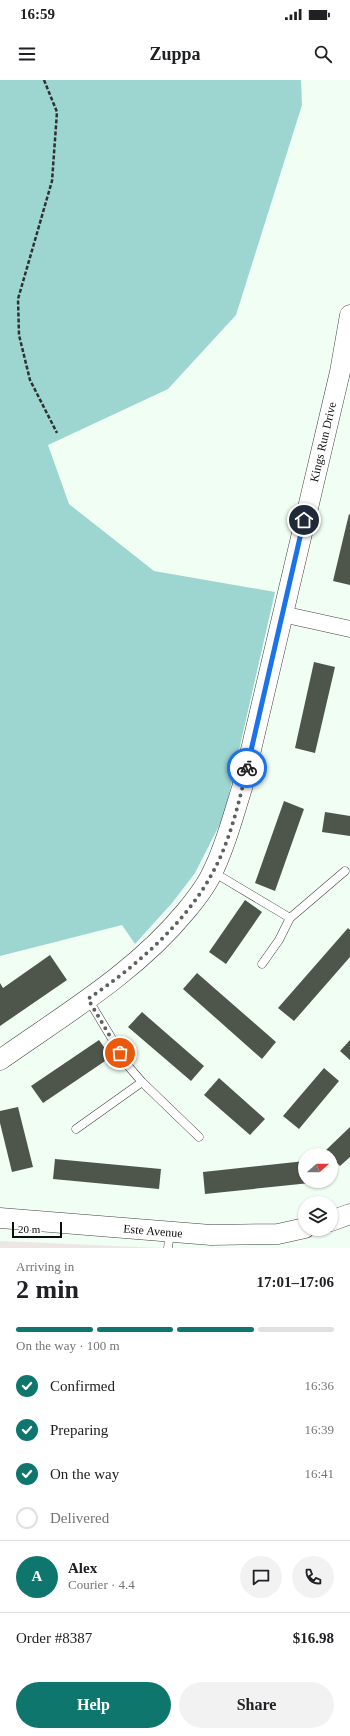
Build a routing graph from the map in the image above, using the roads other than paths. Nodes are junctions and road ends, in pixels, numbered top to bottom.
1 (350, 315) edge
2 (282, 614) junction
3 (350, 629) edge
4 (345, 871) dead end
5 (213, 872) junction
6 (290, 918) junction
7 (262, 964) dead end
8 (88, 999) junction
9 (0, 1059) edge
10 (142, 1082) junction
11 (76, 1129) dead end
12 (199, 1137) dead end
13 (350, 1214) edge
14 (0, 1218) edge
15 (338, 1218) edge
16 (298, 1230) edge
17 (169, 1240) edge

1 - 2 street, Kings Run Drive
2 - 3 street
2 - 5 street, Kings Run Drive
4 - 6 lane
5 - 6 lane
5 - 8 street, Kings Run Drive
6 - 7 lane
8 - 9 street, Kings Run Drive
8 - 10 lane
10 - 11 lane
10 - 12 lane
13 - 15 street
14 - 17 street, Este Avenue
16 - 17 street, Este Avenue

